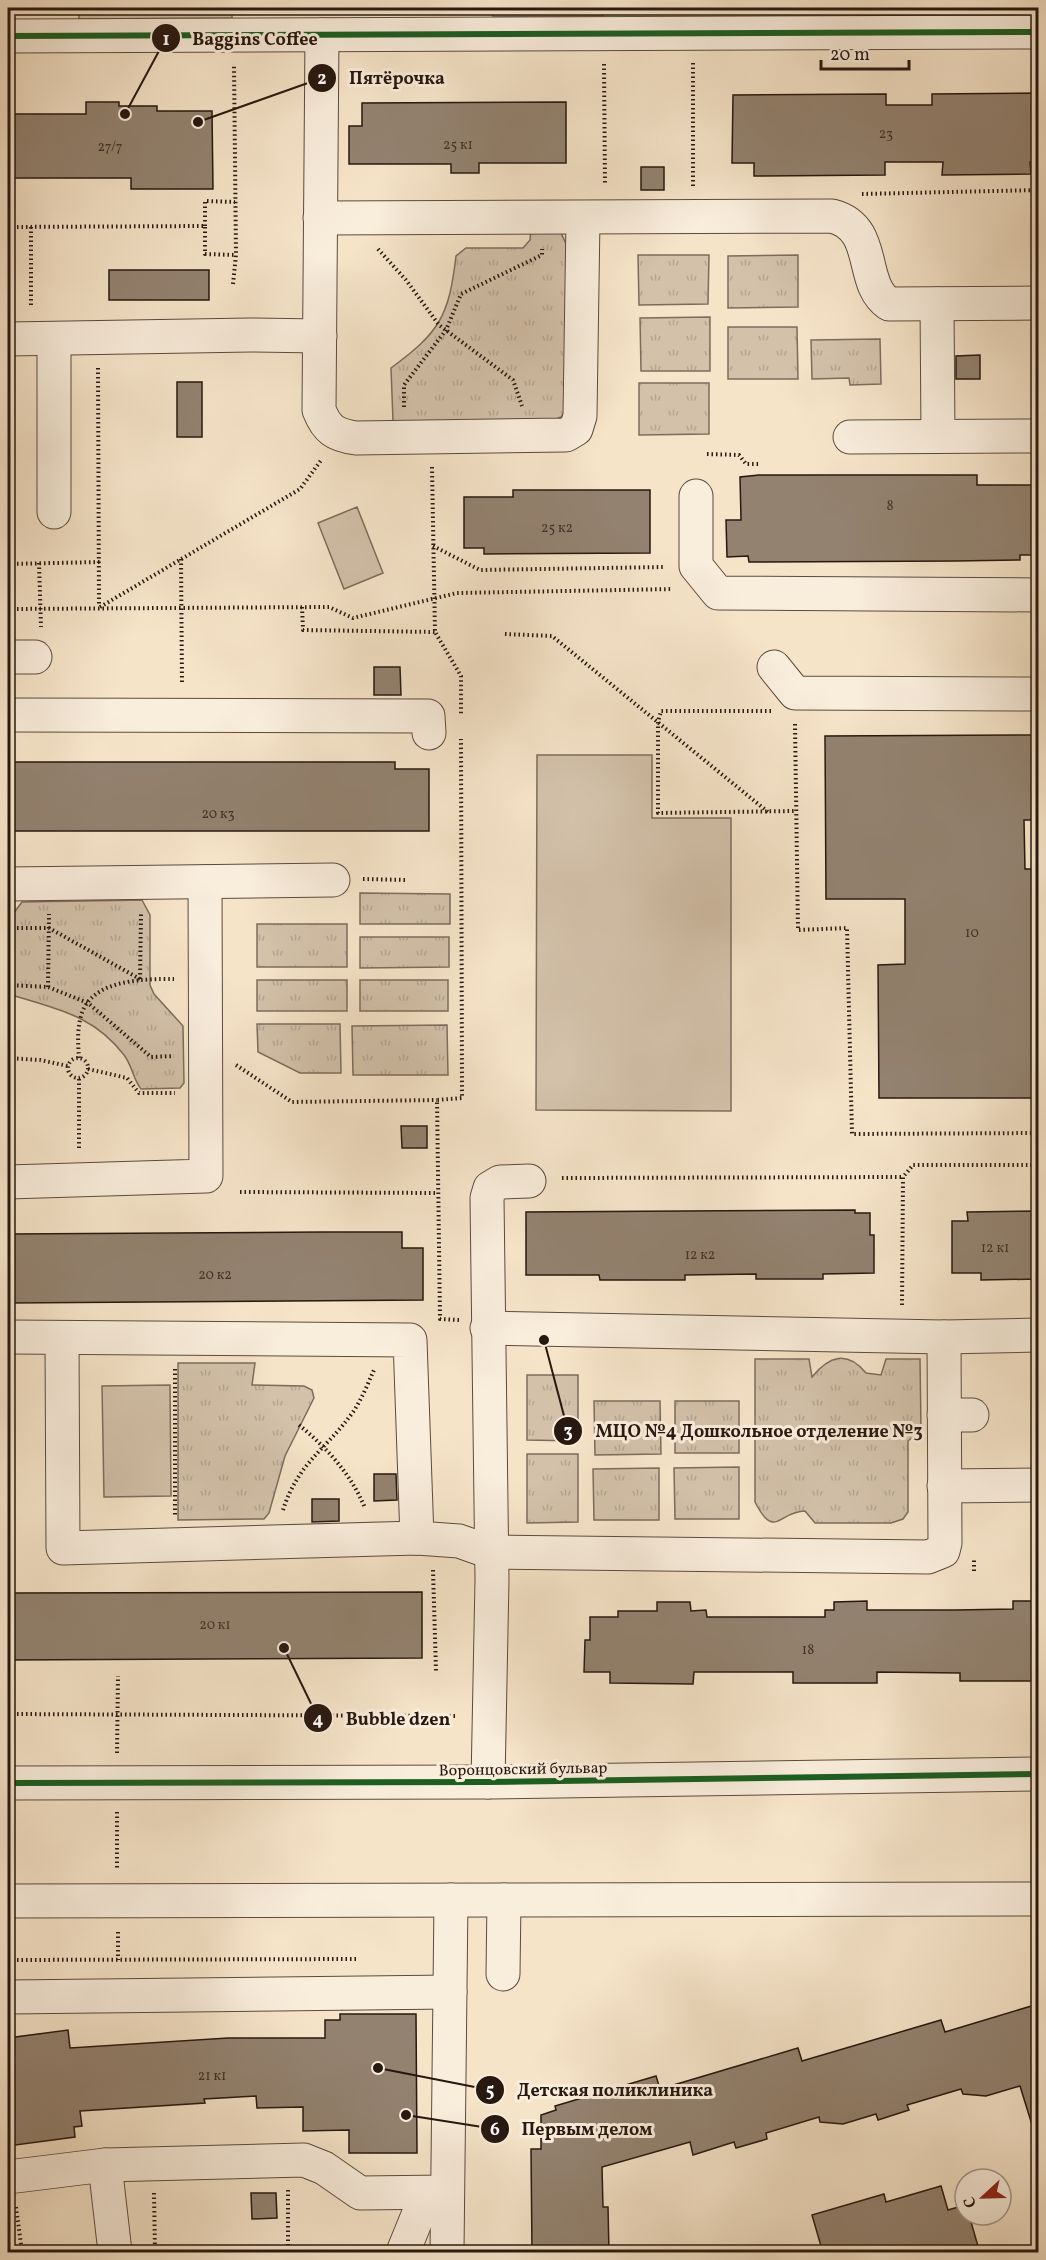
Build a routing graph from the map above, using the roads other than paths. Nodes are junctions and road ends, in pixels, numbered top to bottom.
1 (1038, 32) edge
2 (322, 35) junction
3 (8, 36) edge
4 (320, 218) junction
5 (583, 219) junction
6 (1038, 303) edge
7 (937, 304) junction
8 (320, 336) junction
9 (31, 339) edge
10 (938, 436) junction
11 (1038, 436) edge
12 (850, 437) dead end
13 (696, 496) dead end
14 (54, 512) dead end
15 (1038, 595) edge
16 (774, 668) dead end
17 (1038, 694) edge
18 (8, 715) edge
19 (429, 733) dead end
20 (347, 880) road end
21 (205, 882) junction
22 (8, 884) edge
23 (529, 1181) dead end
24 (8, 1182) edge
25 (474, 1324) junction
26 (1038, 1335) edge
27 (8, 1337) edge
28 (944, 1337) junction
29 (62, 1338) junction
30 (1038, 1485) edge
31 (944, 1486) junction
32 (425, 1550) junction
33 (490, 1552) junction
34 (1038, 1774) edge
35 (488, 1782) junction
36 (8, 1783) edge
37 (1038, 1899) edge
38 (451, 1900) junction
39 (504, 1900) junction
40 (8, 1901) edge
41 (503, 1974) dead end
42 (450, 1992) junction
43 (8, 1997) edge
44 (105, 2165) junction
45 (12, 2188) edge
46 (437, 2192) junction
47 (115, 2253) edge
48 (403, 2253) edge
49 (447, 2253) edge

1 - 2 street
2 - 3 street
2 - 4 street
4 - 5 street
4 - 8 street
5 - 7 street
5 - 8 street
6 - 7 street
7 - 10 street
8 - 9 street
9 - 14 street
10 - 11 street
10 - 12 street
13 - 15 street
16 - 17 street
18 - 19 street
20 - 21 street
21 - 22 street
21 - 24 street
23 - 25 street
25 - 28 street
25 - 33 street
26 - 28 street
27 - 29 street
28 - 31 street
29 - 32 street
29 - 32 street
30 - 31 street
31 - 33 street
32 - 33 street
33 - 35 street
34 - 35 street, Воронцовский бульвар
35 - 36 street, Воронцовский бульвар
37 - 39 street
38 - 39 street
38 - 40 street
38 - 42 street
39 - 41 street
42 - 43 street
42 - 46 street
44 - 45 street
44 - 46 street
44 - 47 street
46 - 48 street
46 - 49 street

